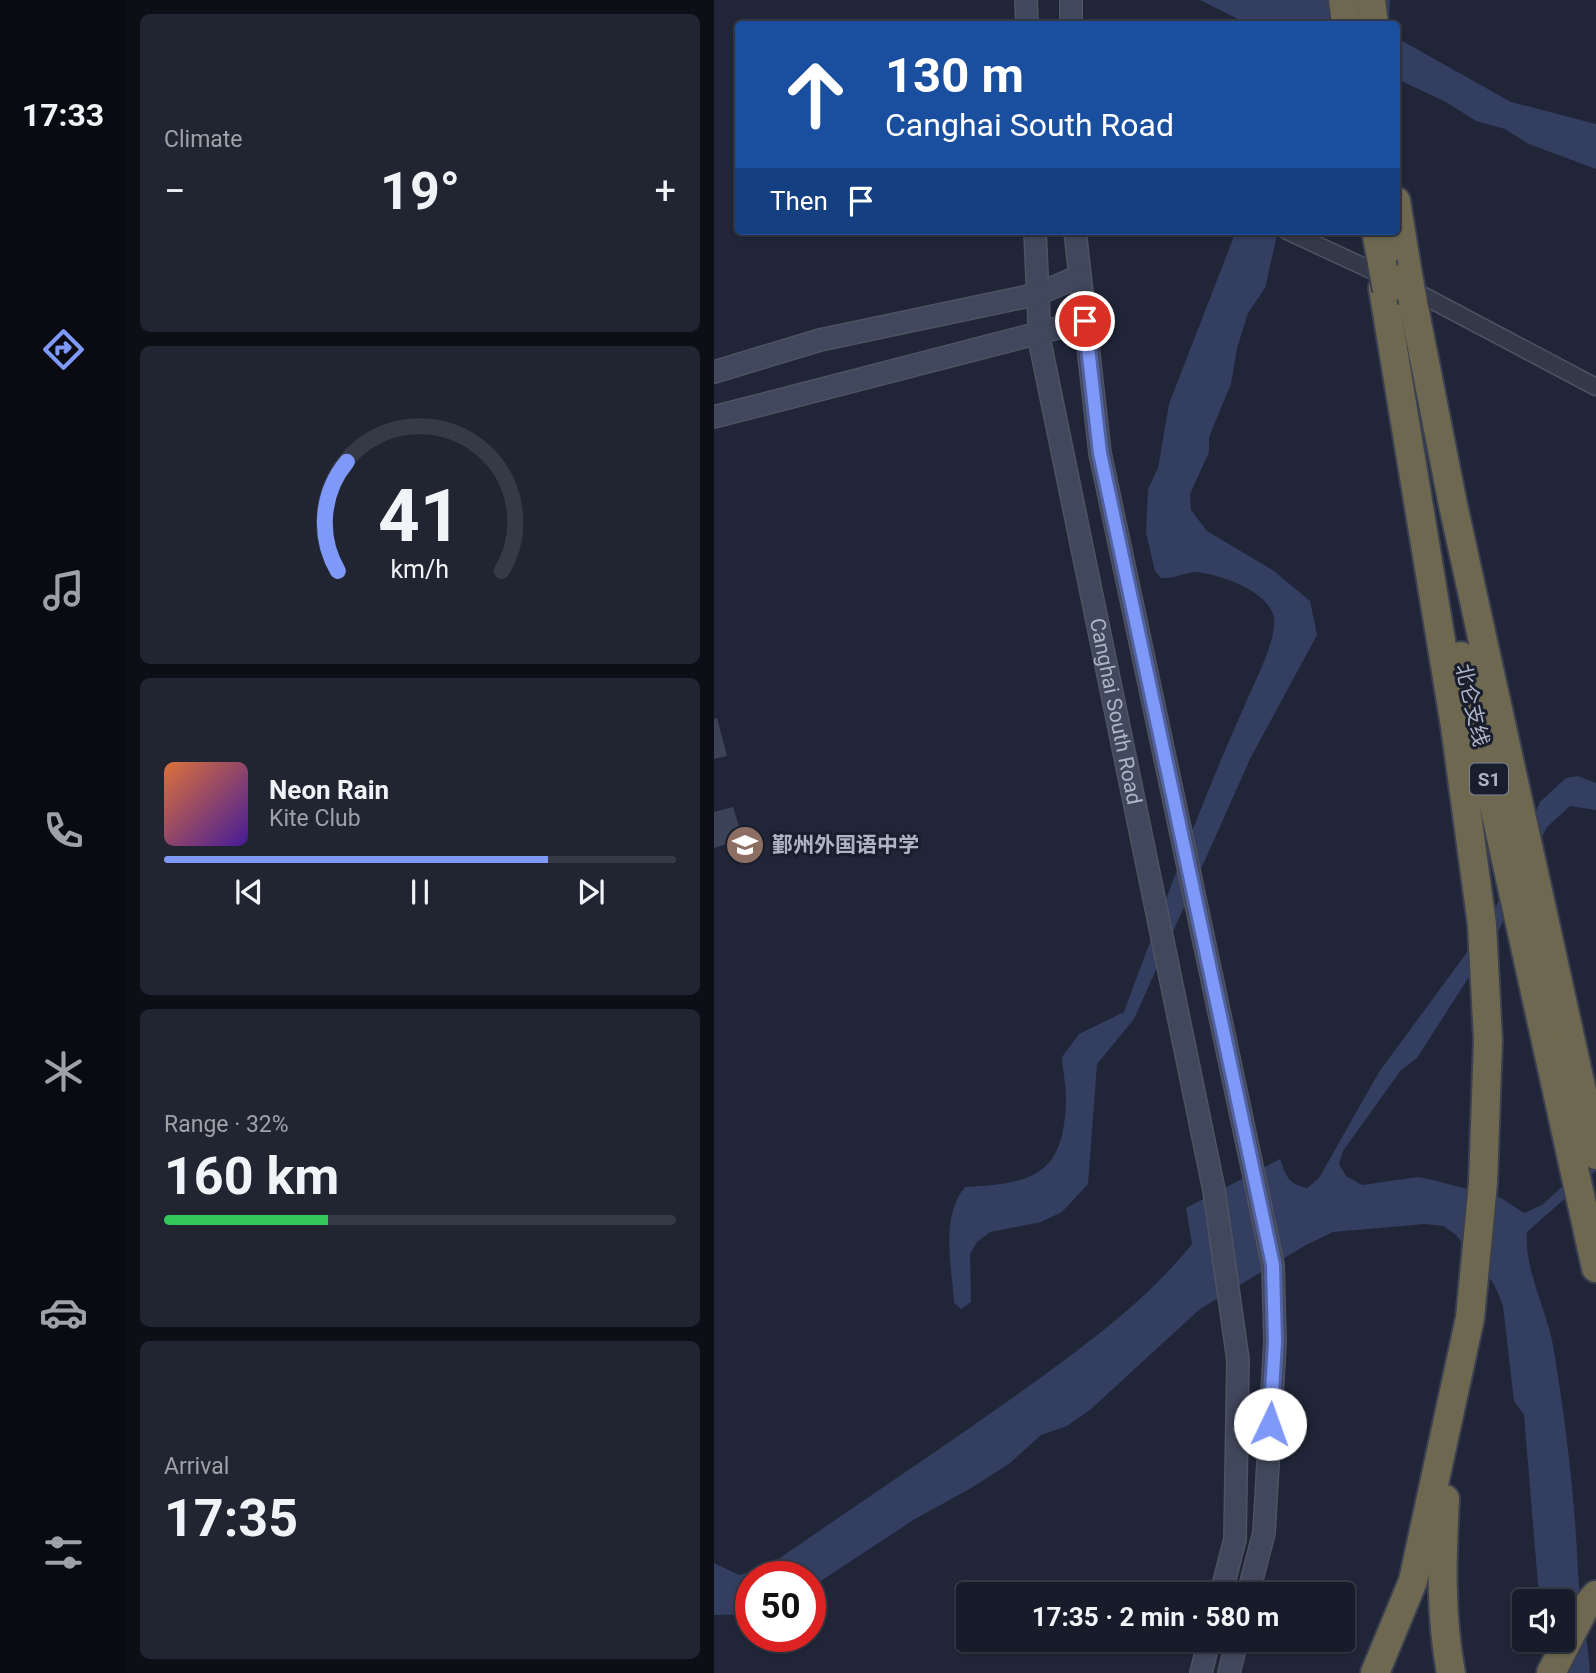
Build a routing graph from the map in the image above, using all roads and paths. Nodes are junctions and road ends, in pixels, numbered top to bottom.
1 (1026, 0) edge
2 (1071, 0) edge
3 (1343, 0) edge
4 (1371, 0) edge
5 (1027, 21) edge
6 (1071, 21) edge
7 (1346, 21) edge
8 (1374, 21) edge
9 (1035, 235) edge
10 (1075, 235) edge
11 (1296, 235) edge
12 (1377, 235) edge
13 (1394, 235) edge
14 (1080, 276) junction
15 (1392, 280) junction
16 (1038, 294) junction
17 (1085, 321) junction
18 (1039, 334) junction
19 (714, 372) edge
20 (1596, 387) edge
21 (714, 417) edge
22 (1453, 505) junction
23 (1596, 1069) edge
24 (1596, 1155) edge
25 (1596, 1268) edge
26 (1449, 1420) junction
27 (1224, 1582) edge
28 (1251, 1582) edge
29 (1596, 1595) edge
30 (1206, 1652) edge
31 (1234, 1652) edge
32 (1201, 1673) edge
33 (1229, 1673) edge
34 (1375, 1673) edge
35 (1451, 1673) edge
36 (1551, 1673) edge

1 - 5 main road
2 - 6 main road
3 - 7 highway
4 - 8 highway
9 - 16 main road, Canghai South Road
10 - 14 main road, Canghai South Road
11 - 20 street
12 - 15 highway, S1
13 - 15 highway, S1
14 - 16 main road
14 - 17 main road, Canghai South Road
15 - 22 highway, 北仑支线 / S1
15 - 25 highway, 北仑支线 / S1
15 - 26 highway
16 - 18 main road, Canghai South Road
16 - 19 main road
17 - 18 main road
17 - 28 main road, Canghai South Road
18 - 21 main road
18 - 27 main road, Canghai South Road
22 - 23 highway
22 - 24 highway, 北仑支线 / S1
26 - 34 highway
26 - 35 highway
29 - 36 highway
30 - 32 main road
31 - 33 main road

